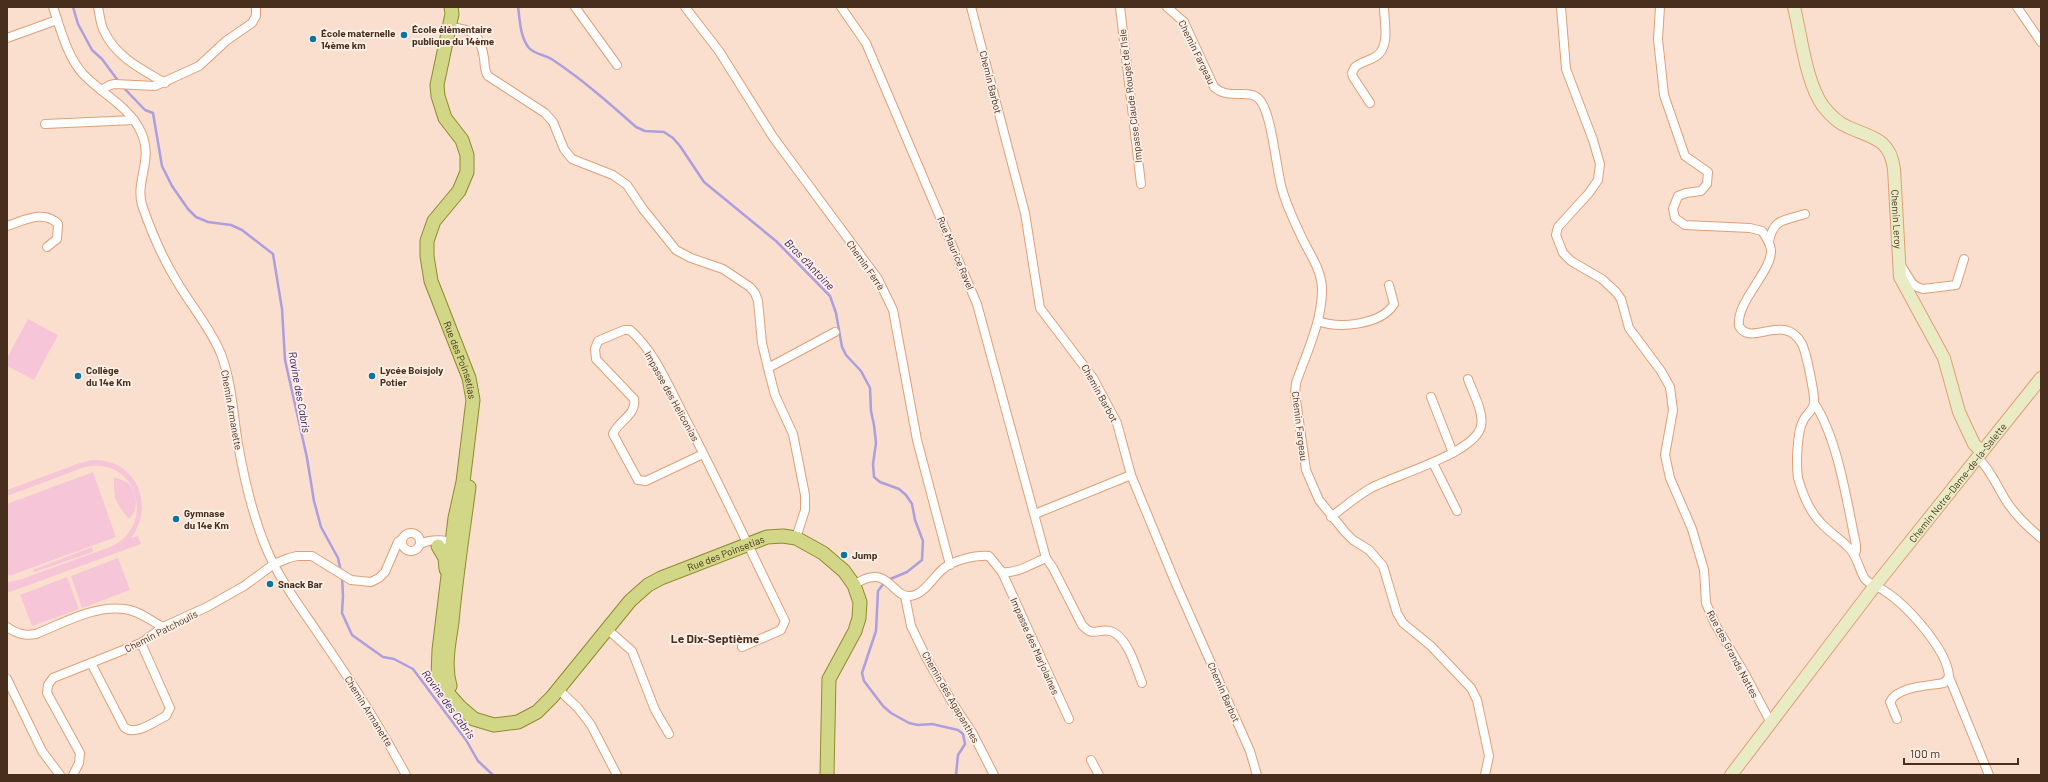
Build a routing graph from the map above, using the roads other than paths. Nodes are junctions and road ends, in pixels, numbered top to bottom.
1 (53, 7) edge
2 (98, 7) edge
3 (256, 7) edge
4 (446, 7) edge
5 (451, 7) edge
6 (575, 7) edge
7 (685, 7) edge
8 (841, 7) edge
9 (971, 7) edge
10 (1120, 7) edge
11 (1167, 7) edge
12 (1384, 7) edge
13 (1561, 7) edge
14 (1660, 7) edge
15 (1794, 7) edge
16 (2017, 7) edge
17 (58, 20) junction
18 (449, 25) junction
19 (7, 38) edge
20 (2041, 42) edge
21 (617, 65) dead end
22 (165, 83) junction
23 (101, 90) junction
24 (1370, 103) dead end
25 (134, 120) junction
26 (45, 124) dead end
27 (1141, 184) dead end
28 (1805, 214) dead end
29 (7, 226) edge
30 (1769, 241) junction
31 (47, 248) dead end
32 (427, 256) junction
33 (1964, 259) dead end
34 (1898, 262) junction
35 (1389, 285) dead end
36 (1318, 321) junction
37 (835, 332) dead end
38 (768, 368) junction
39 (2041, 378) edge
40 (1468, 379) dead end
41 (1432, 397) dead end
42 (1814, 403) junction
43 (1453, 453) junction
44 (703, 454) junction
45 (1980, 455) junction
46 (1433, 463) junction
47 (1131, 475) junction
48 (1457, 511) dead end
49 (1035, 514) junction
50 (1331, 517) junction
51 (455, 518) junction
52 (796, 538) junction
53 (2041, 538) edge
54 (402, 539) junction
55 (421, 542) junction
56 (438, 543) junction
57 (456, 544) junction
58 (747, 545) junction
59 (406, 550) junction
60 (1854, 554) junction
61 (1046, 558) junction
62 (391, 560) junction
63 (274, 564) junction
64 (950, 564) junction
65 (1002, 572) junction
66 (451, 582) junction
67 (854, 585) junction
68 (1874, 587) junction
69 (905, 596) junction
70 (7, 627) edge
71 (163, 627) junction
72 (607, 628) junction
73 (141, 643) junction
74 (742, 646) dead end
75 (91, 663) junction
76 (1949, 677) junction
77 (7, 680) edge
78 (1142, 683) dead end
79 (558, 689) junction
80 (1069, 719) dead end
81 (1897, 719) dead end
82 (1771, 724) junction
83 (669, 734) dead end
84 (1091, 760) dead end
85 (60, 775) edge
86 (73, 775) edge
87 (406, 775) edge
88 (617, 775) edge
89 (827, 775) edge
90 (994, 775) edge
91 (1098, 775) edge
92 (1257, 775) edge
93 (1485, 775) edge
94 (1731, 775) edge
95 (1990, 775) edge

1 - 17 street, Chemin Armanette
2 - 22 street
3 - 22 street
4 - 18 main road, Rue des Poinsetias
5 - 18 main road, Rue des Poinsetias
6 - 21 street
7 - 64 street, Chemin Fèrrè
8 - 49 street, Rue Maurice Ravel
9 - 47 street, Chemin Barbot
10 - 27 street, Impasse Claude Rouget de l'Isle
11 - 36 street, Chemin Fargeau
12 - 24 street
13 - 82 street, Rue des Grands Nattes
14 - 30 street
15 - 34 street, Chemin Leroy
16 - 20 street
17 - 19 street
17 - 23 street, Chemin Armanette
18 - 32 main road, Rue des Poinsetias
18 - 38 street
22 - 23 street
23 - 25 street, Chemin Armanette
25 - 26 street
25 - 63 street, Chemin Armanette
28 - 30 street
29 - 31 street
30 - 42 street
32 - 51 main road, Rue des Poinsetias
32 - 57 main road, Rue des Poinsetias
33 - 34 street
34 - 45 street, Chemin Leroy
35 - 36 street
36 - 50 street, Chemin Fargeau
37 - 38 street
38 - 52 street
39 - 45 street, Chemin Notre-Dame-de-la-Salette
40 - 43 street
41 - 43 street
42 - 60 street
42 - 60 street
43 - 46 street
44 - 44 street, Impasse des Heliconias
44 - 58 street, Impasse des Heliconias
45 - 53 street, Chemin Leroy
45 - 68 street, Chemin Notre-Dame-de-la-Salette
46 - 48 street
46 - 50 street
47 - 49 street
47 - 92 street, Chemin Barbot
49 - 61 street, Rue Maurice Ravel
50 - 93 street, Chemin Fargeau
51 - 56 main road
51 - 57 main road, Rue des Poinsetias
52 - 58 main road, Rue des Poinsetias
52 - 67 main road, Rue des Poinsetias
54 - 55 street
54 - 59 street
54 - 62 street
55 - 56 street
55 - 59 street
56 - 57 street
56 - 66 main road
57 - 66 main road, Rue des Poinsetias
58 - 72 main road, Rue des Poinsetias
58 - 74 street, Impasse des Heliconias
59 - 62 street
60 - 68 street
61 - 65 street
61 - 78 street, Rue Maurice Ravel
62 - 63 street, Chemin Patchoulis
63 - 71 street, Chemin Patchoulis
63 - 87 street, Chemin Armanette
64 - 65 street, Impasse des Marjolaines
64 - 69 street
65 - 80 street, Impasse des Marjolaines
66 - 79 main road, Rue des Poinsetias
67 - 69 street
67 - 89 main road, Rue des Poinsetias
68 - 76 street
68 - 82 street, Chemin Notre-Dame-de-la-Salette
69 - 90 street, Chemin des Agapanthes
70 - 71 street
71 - 73 street, Chemin Patchoulis
72 - 79 main road, Rue des Poinsetias
72 - 83 street
73 - 75 street, Chemin Patchoulis
73 - 75 street
75 - 86 street, Chemin Patchoulis
76 - 81 street
76 - 95 street
77 - 85 street
79 - 88 street
82 - 94 street, Chemin Notre-Dame-de-la-Salette
84 - 91 street

